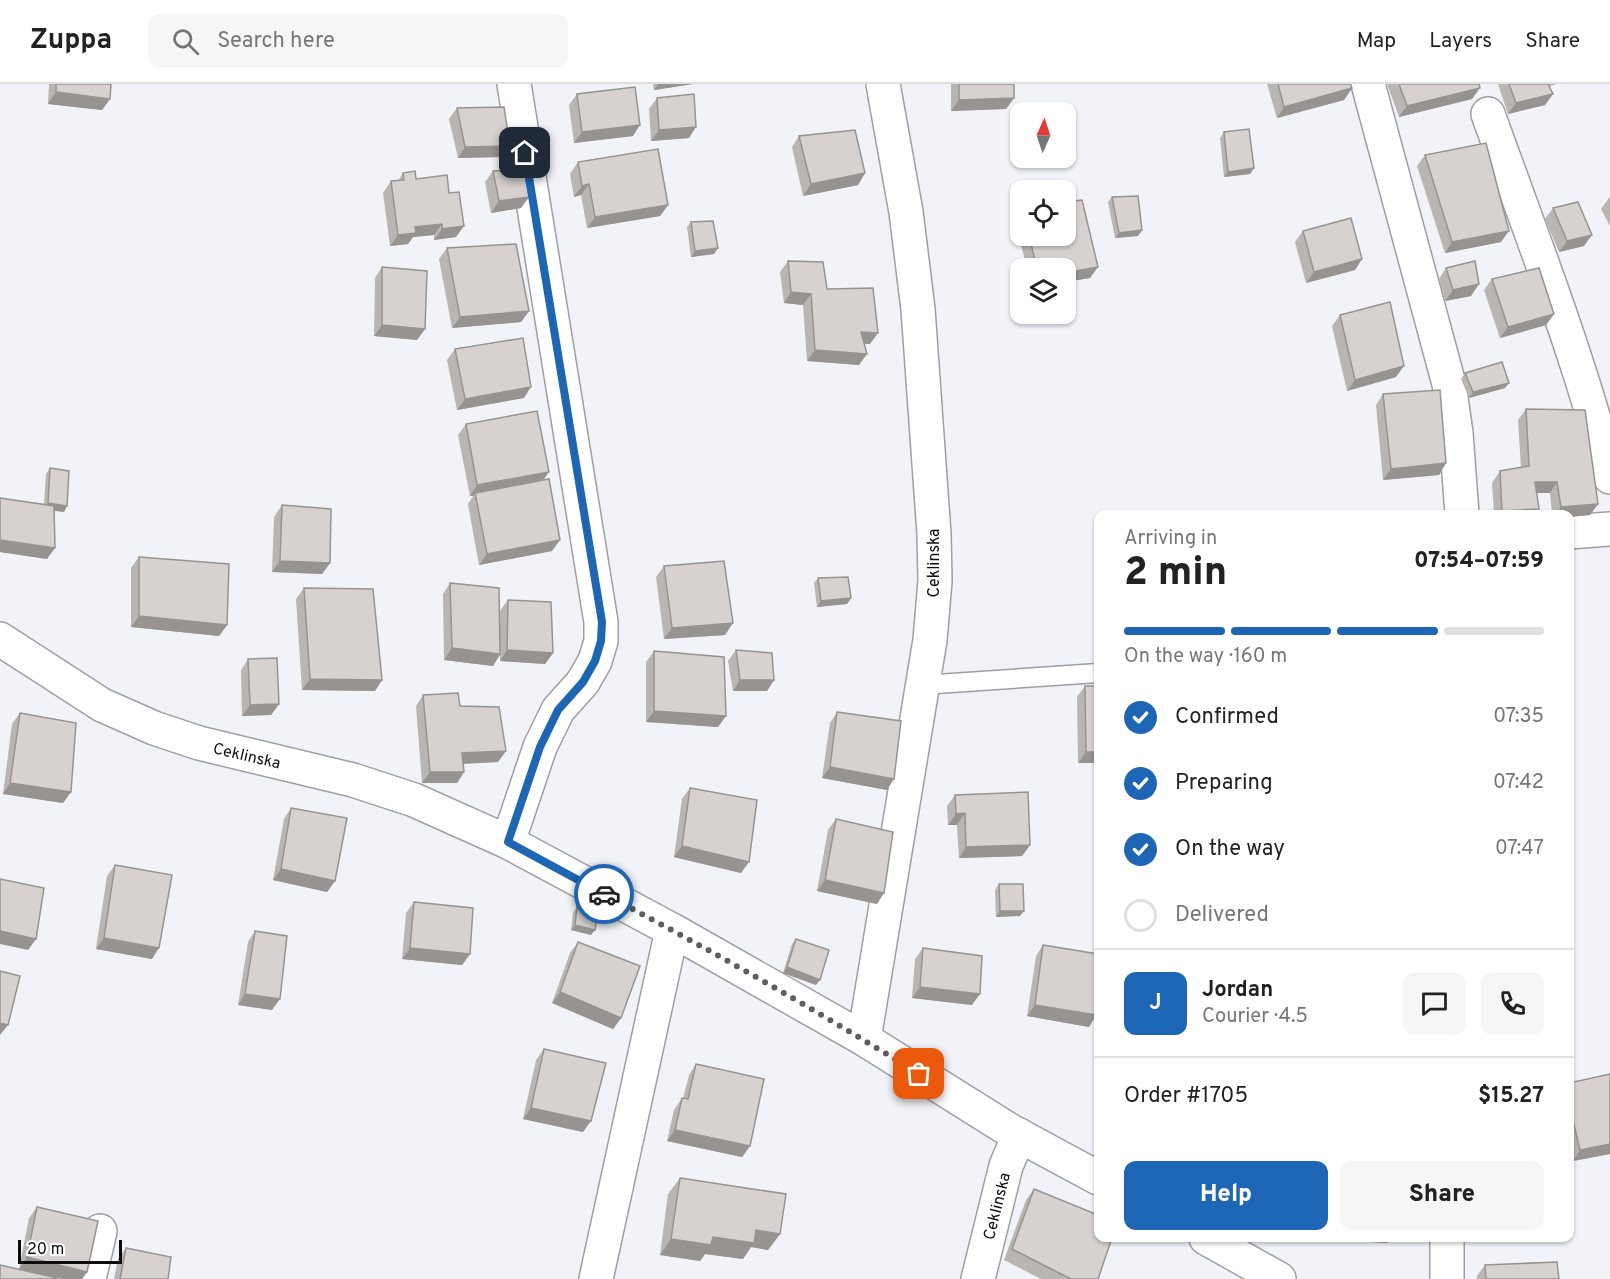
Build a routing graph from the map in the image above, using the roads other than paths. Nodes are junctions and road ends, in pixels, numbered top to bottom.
1 (514, 84) edge
2 (883, 84) edge
3 (1368, 84) edge
4 (1488, 114) dead end
5 (1610, 477) edge
6 (1462, 510) edge
7 (1610, 529) edge
8 (1574, 532) edge
9 (1, 644) edge
10 (1094, 673) edge
11 (922, 685) junction
12 (508, 842) junction
13 (672, 930) junction
14 (864, 1040) junction
15 (1019, 1135) junction
16 (1094, 1176) edge
17 (100, 1231) edge
18 (1211, 1242) edge
19 (1447, 1242) edge
20 (1243, 1269) edge
21 (89, 1279) edge
22 (596, 1279) edge
23 (978, 1279) edge
24 (1279, 1279) edge
25 (1447, 1279) edge

1 - 12 street
2 - 11 street, Ceklinska
3 - 6 street
4 - 5 street
7 - 8 street
9 - 12 street, Ceklinska
10 - 11 lane
11 - 14 street, Ceklinska
12 - 13 street, Ceklinska
13 - 14 street, Ceklinska
13 - 22 street
14 - 15 street, Ceklinska
15 - 16 street, Ceklinska
15 - 23 street, Ceklinska
17 - 21 street
18 - 20 street
19 - 25 street
20 - 24 street

